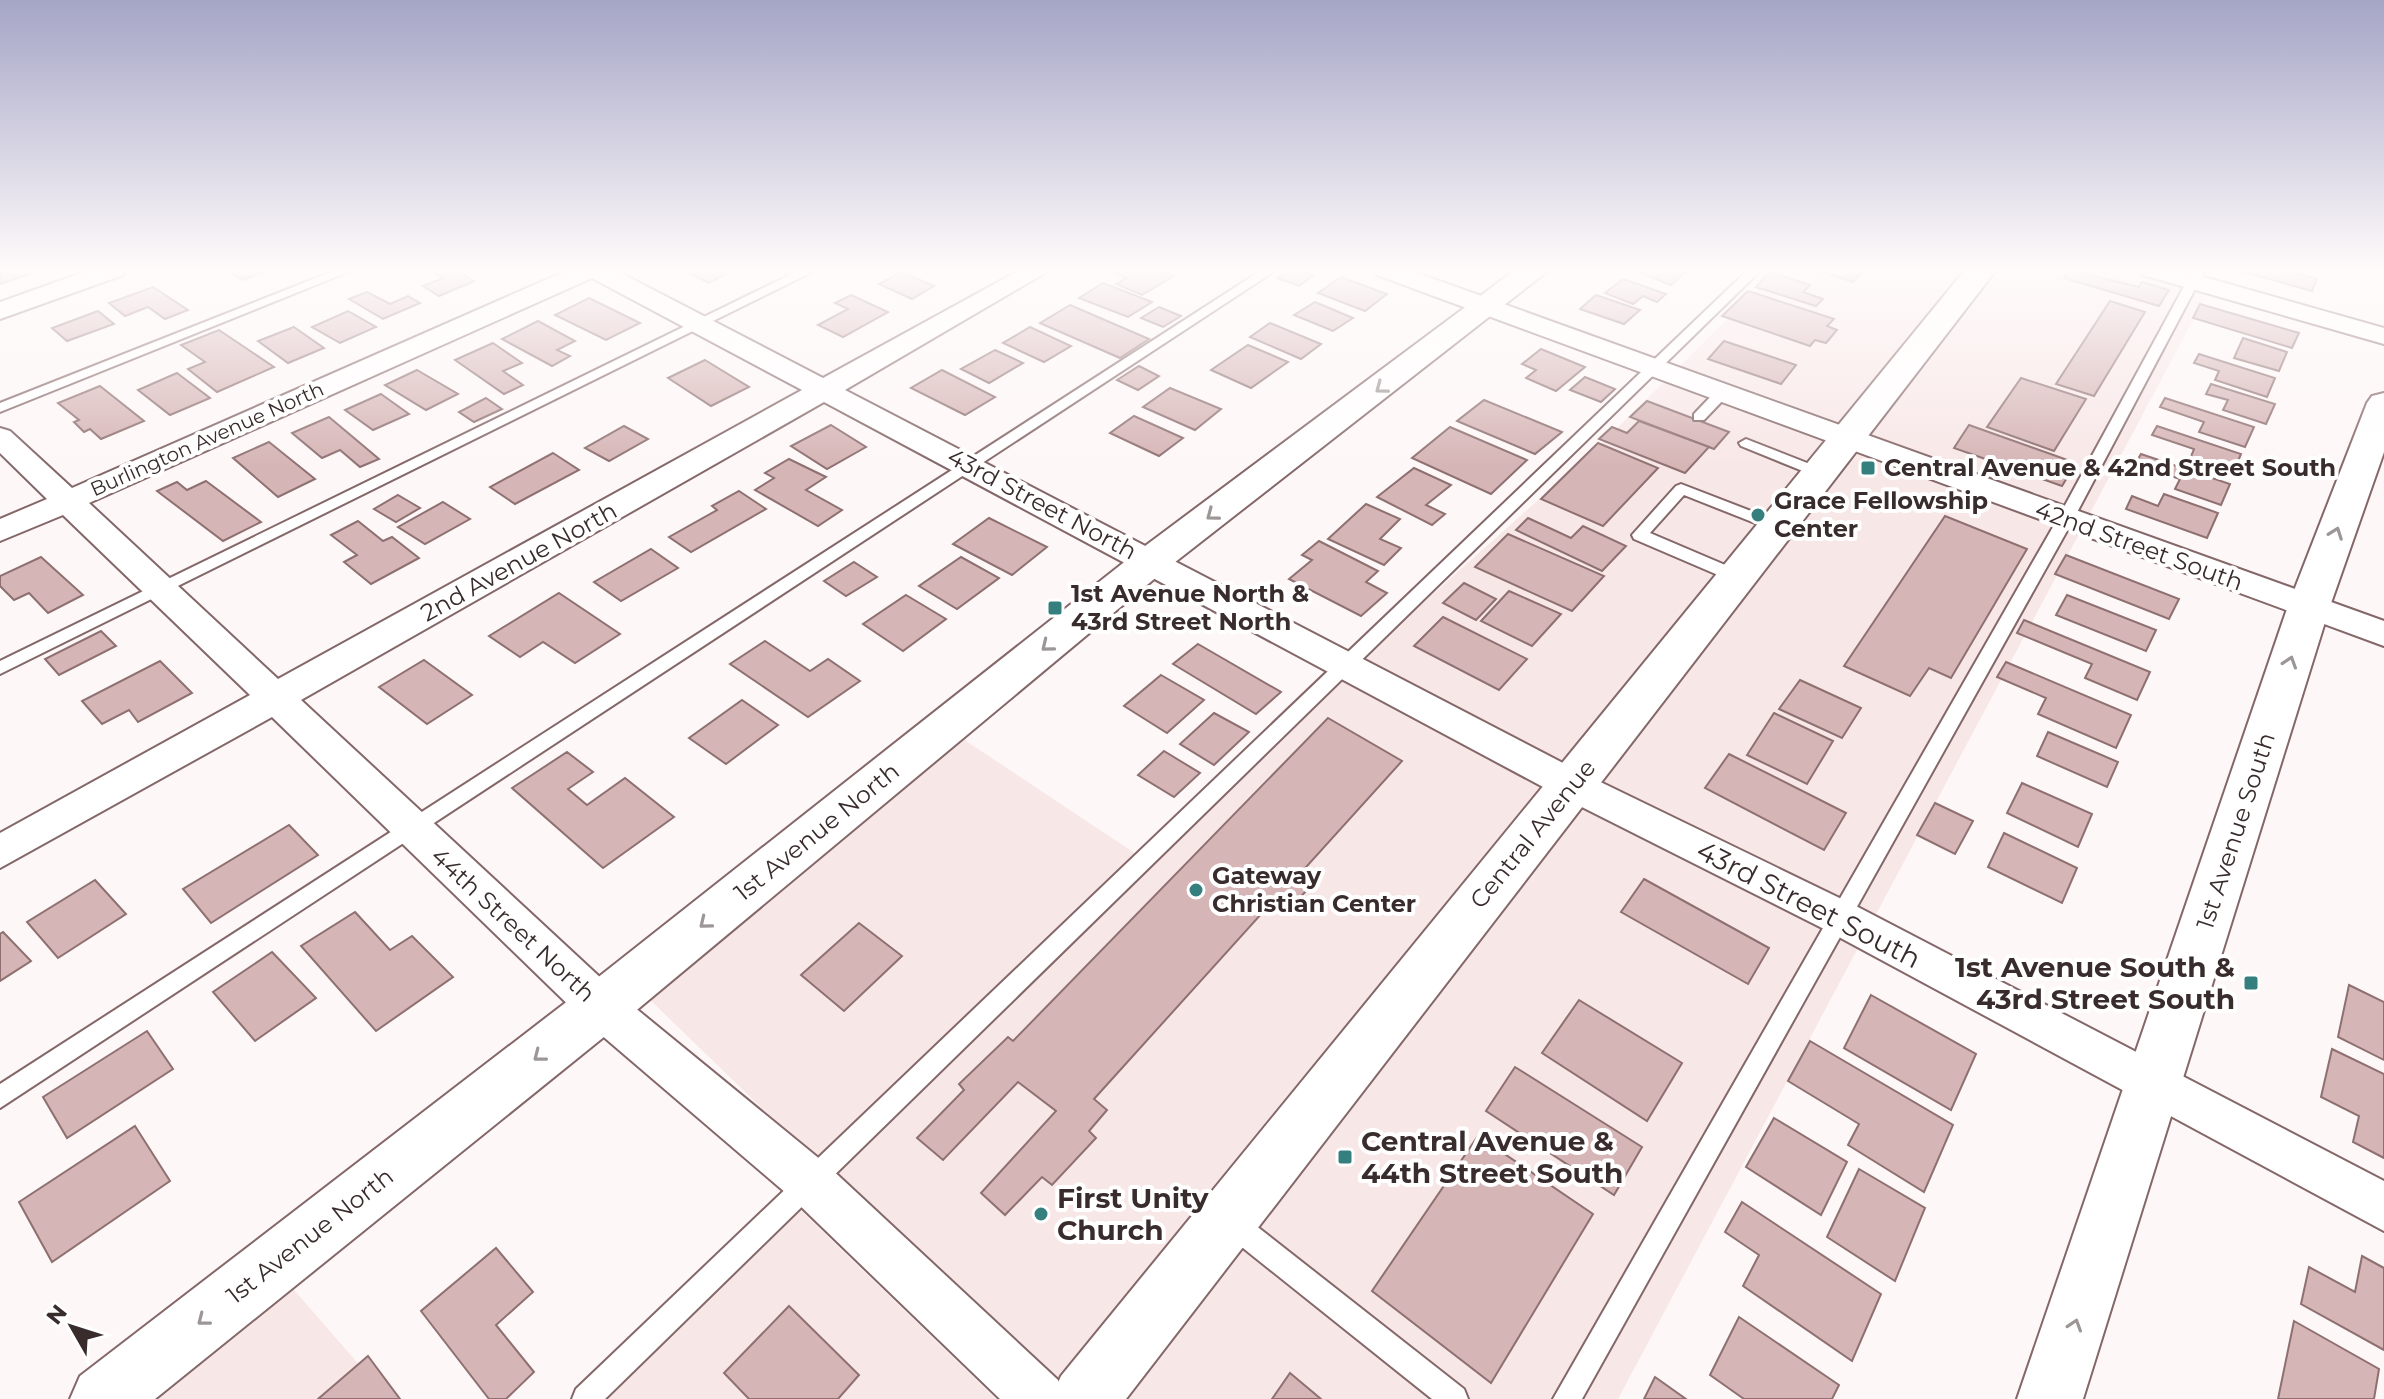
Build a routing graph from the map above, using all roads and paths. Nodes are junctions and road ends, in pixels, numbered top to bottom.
1 (183, 335) edge
2 (442, 335) edge
3 (678, 335) edge
4 (723, 335) edge
5 (922, 335) edge
6 (1170, 335) edge
7 (1450, 335) edge
8 (1565, 335) edge
9 (1687, 335) edge
10 (1929, 335) edge
11 (2164, 335) edge
12 (1653, 368) junction
13 (827, 389) junction
14 (1721, 394) junction
15 (2384, 403) edge
16 (0, 408) edge
17 (1699, 417) dead end
18 (0, 437) edge
19 (1746, 443) dead end
20 (1834, 456) junction
21 (970, 465) junction
22 (70, 500) junction
23 (2065, 520) junction
24 (1776, 526) junction
25 (0, 531) edge
26 (1151, 561) junction
27 (1738, 577) junction
28 (161, 589) junction
29 (2309, 606) junction
30 (2384, 634) edge
31 (1347, 665) junction
32 (0, 668) edge
33 (275, 699) junction
34 (1572, 785) junction
35 (410, 827) junction
36 (0, 852) edge
37 (1839, 917) junction
38 (601, 1007) junction
39 (2153, 1087) junction
40 (0, 1097) edge
41 (810, 1182) junction
42 (2384, 1207) edge
43 (1226, 1219) junction
44 (103, 1399) edge
45 (586, 1399) edge
46 (1039, 1399) edge
47 (1084, 1399) edge
48 (1454, 1399) edge
49 (1567, 1399) edge
50 (2050, 1399) edge

1 - 16 lane
2 - 22 street, Burlington Avenue North
3 - 28 lane
4 - 13 street, 43rd Street North
5 - 13 street, 2nd Avenue North
6 - 21 lane
7 -> 26 main road, 1st Avenue North
8 - 12 street, 42nd Street South
9 - 12 lane
10 - 20 main road, Central Avenue
11 - 23 lane
12 - 14 street, 42nd Street South
12 - 31 lane
13 - 21 street, 43rd Street North
13 - 33 street, 2nd Avenue North
14 - 17 lane
14 - 20 street, 42nd Street South
29 -> 15 main road, 1st Avenue South
18 - 22 street, 44th Street North
19 - 20 lane
20 - 23 street, 42nd Street South
20 - 24 main road, Central Avenue
21 - 26 street, 43rd Street North
21 - 35 lane
22 - 25 street, Burlington Avenue North
22 - 28 street, 44th Street North
23 - 29 street, 42nd Street South
23 - 37 lane
24 - 27 main road, Central Avenue
24 - 27 lane
26 - 31 street, 43rd Street North
26 -> 38 main road, 1st Avenue North
27 - 34 main road, Central Avenue
28 - 32 lane
28 - 33 street, 44th Street North
29 - 30 street, 42nd Street South
39 -> 29 main road, 1st Avenue South
31 - 34 street, 43rd Street North
31 - 41 lane
33 - 35 street, 44th Street North
33 - 36 street, 2nd Avenue North
34 - 37 street, 43rd Street South
34 - 43 main road, Central Avenue
35 - 38 street, 44th Street North
35 - 40 lane
37 - 39 street, 43rd Street South
37 - 49 lane
38 - 41 street, 44th Street North
38 -> 44 main road, 1st Avenue North
39 - 42 street, 43rd Street South
50 -> 39 main road, 1st Avenue South
41 - 45 lane
41 - 46 street, 44th Street North
43 - 47 main road, Central Avenue
43 - 48 lane

